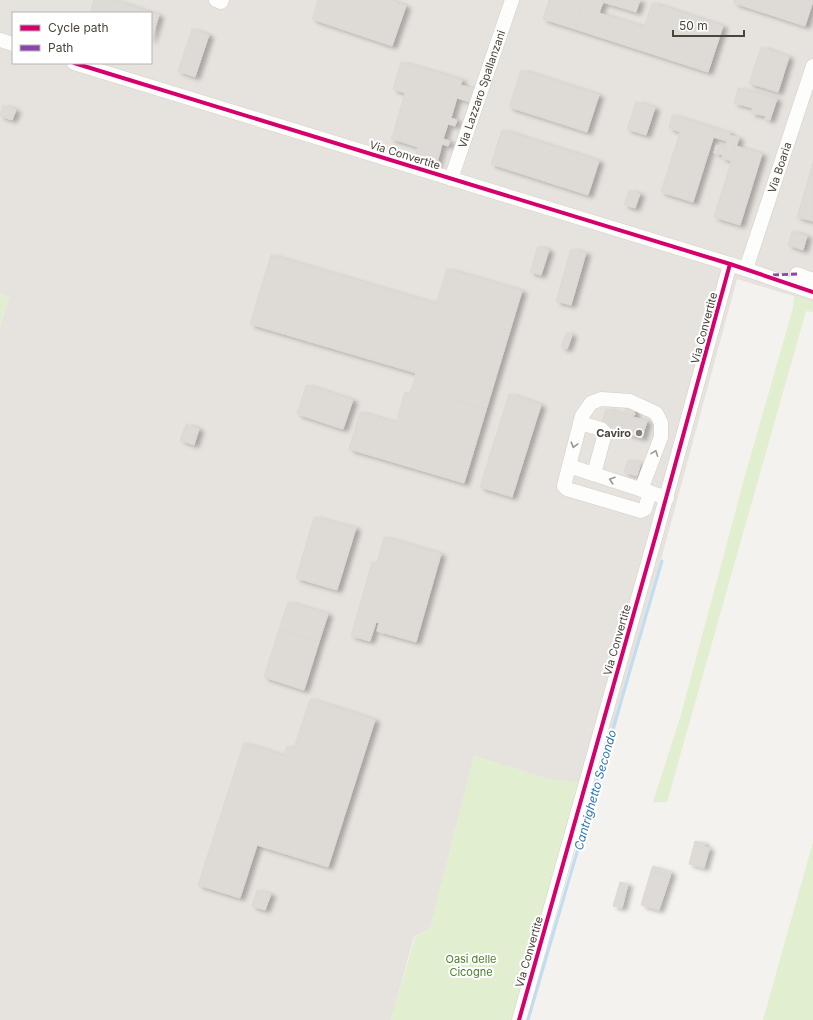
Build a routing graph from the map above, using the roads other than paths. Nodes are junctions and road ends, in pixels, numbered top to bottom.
1 (512, 0) edge
2 (0, 40) edge
3 (12, 44) edge
4 (77, 64) edge
5 (813, 66) edge
6 (451, 179) junction
7 (730, 264) junction
8 (746, 269) junction
9 (797, 274) dead end
10 (813, 280) edge
11 (813, 292) edge
12 (580, 423) junction
13 (569, 466) junction
14 (594, 474) junction
15 (646, 491) junction
16 (666, 498) junction
17 (519, 1020) edge

1 - 6 street, Via Lazzaro Spallanzani
2 - 3 street
4 - 6 street, Via Convertite
5 - 8 street, Via Boaria
6 - 7 street, Via Convertite
7 - 8 street, Via Convertite
7 - 16 street, Via Convertite
8 - 11 street, Via Convertite
9 - 10 street
12 -> 13 street
12 - 14 street
15 -> 12 street
13 - 14 street
13 - 15 street
15 -> 14 street
15 - 16 street
16 - 17 street, Via Convertite

